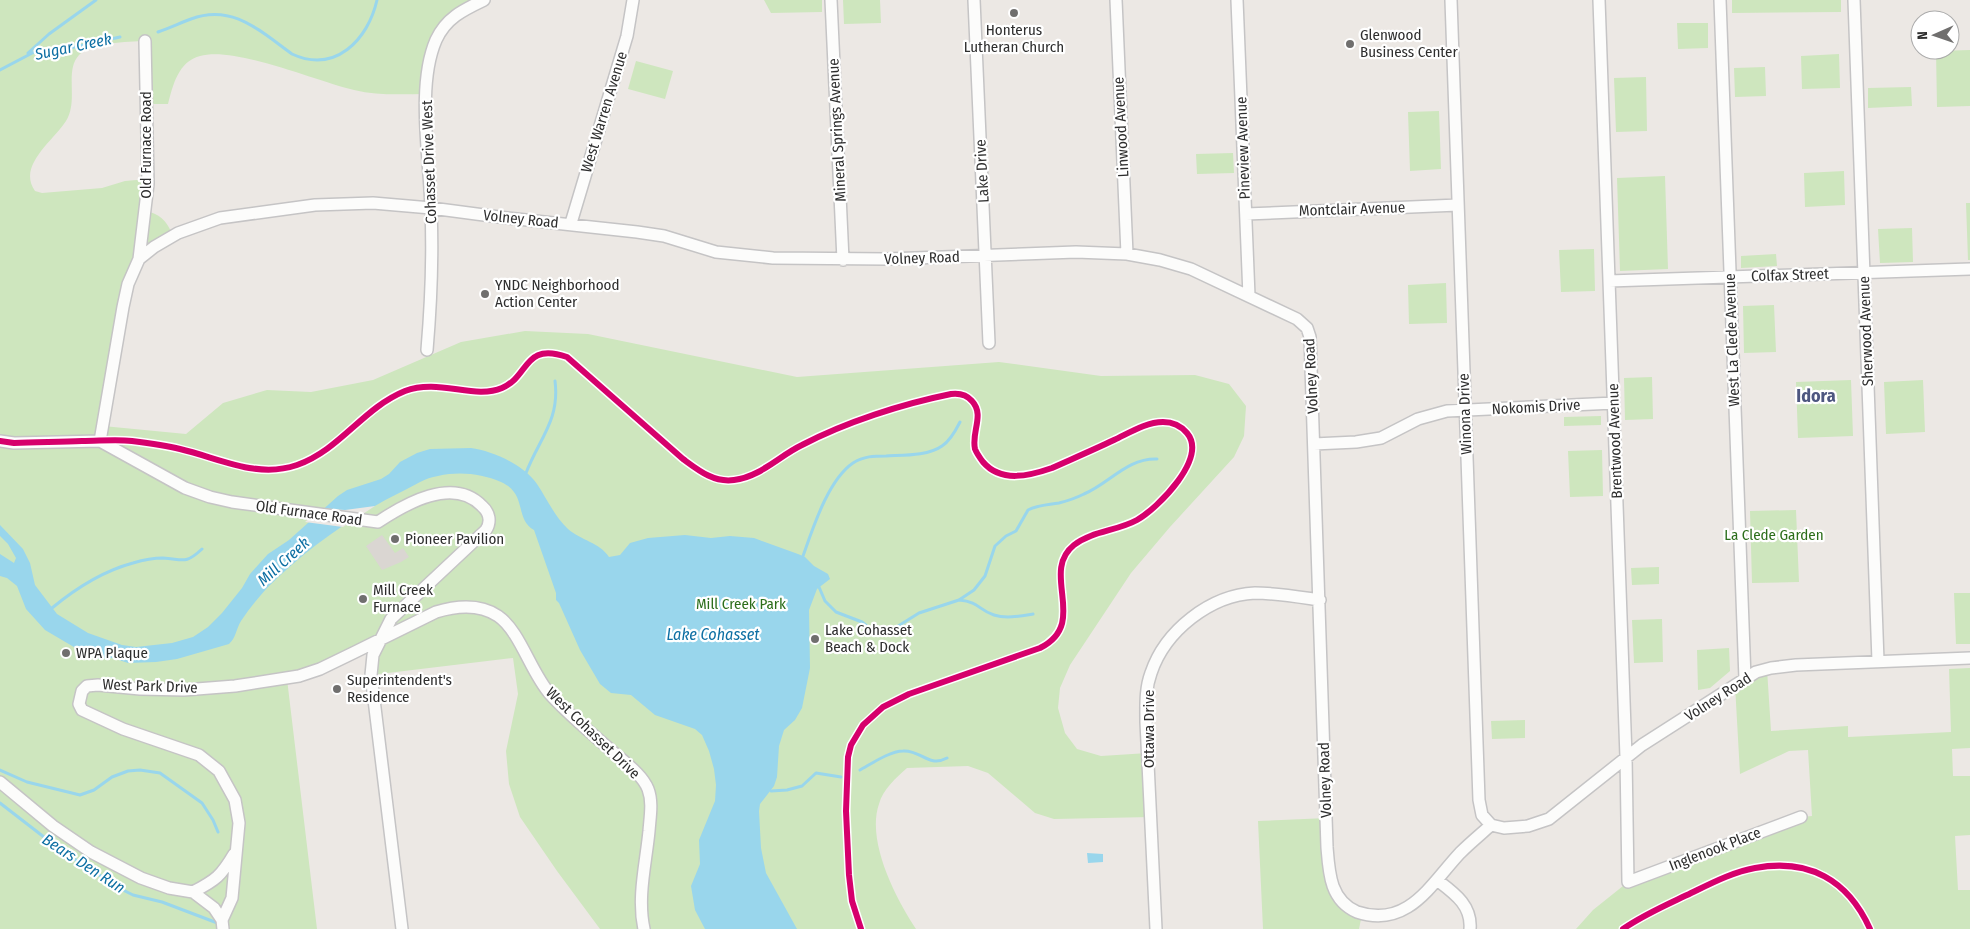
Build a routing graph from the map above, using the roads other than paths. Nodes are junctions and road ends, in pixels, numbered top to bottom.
1 (484, 0) edge
2 (633, 0) edge
3 (831, 0) edge
4 (974, 0) edge
5 (1116, 0) edge
6 (1237, 0) edge
7 (1451, 0) edge
8 (1599, 0) edge
9 (1720, 0) edge
10 (1854, 0) edge
11 (145, 41) dead end
12 (1458, 205) junction
13 (431, 208) junction
14 (1246, 214) junction
15 (571, 223) junction
16 (1127, 254) junction
17 (986, 256) junction
18 (139, 259) junction
19 (843, 260) junction
20 (1970, 269) edge
21 (1864, 272) junction
22 (1730, 277) junction
23 (1609, 281) junction
24 (1249, 296) junction
25 (989, 343) dead end
26 (427, 350) dead end
27 (1614, 403) junction
28 (1465, 410) junction
29 (0, 441) edge
30 (100, 441) junction
31 (1314, 444) junction
32 (1320, 600) junction
33 (380, 640) junction
34 (1970, 658) edge
35 (1878, 661) junction
36 (1745, 679) junction
37 (1626, 756) junction
38 (0, 782) edge
39 (1801, 817) dead end
40 (1491, 825) junction
41 (235, 852) junction
42 (1437, 880) junction
43 (1628, 882) joint
44 (193, 892) junction
45 (222, 923) edge
46 (402, 929) edge
47 (644, 929) edge
48 (1156, 929) edge
49 (1470, 929) edge

1 - 13 street, Cohasset Drive West
2 - 15 street, West Warren Avenue
3 - 19 street, Mineral Springs Avenue
4 - 17 street, Lake Drive
5 - 16 street, Linwood Avenue
6 - 14 street, Pineview Avenue
7 - 12 street, Winona Drive
8 - 23 street, Brentwood Avenue
9 - 22 street, West La Clede Avenue
10 - 21 street, Sherwood Avenue
11 - 18 street, Old Furnace Road
12 - 14 street, Montclair Avenue
12 - 28 street, Winona Drive
13 - 15 street, Volney Road
13 - 18 street, Volney Road
13 - 26 street, Cohasset Drive West
14 - 24 street, Pineview Avenue
15 - 19 street, Volney Road
16 - 17 street, Volney Road
16 - 24 street, Volney Road
17 - 19 street, Volney Road
17 - 25 street, Lake Drive
18 - 30 street, Old Furnace Road
20 - 21 street, Colfax Street
21 - 22 street, Colfax Street
21 - 35 street, Sherwood Avenue
22 - 23 street, Colfax Street
22 - 36 street, West La Clede Avenue
23 - 27 street, Brentwood Avenue
24 - 31 street, Volney Road
27 - 28 street, Nokomis Drive
27 - 37 street, Brentwood Avenue
28 - 31 street, Nokomis Drive
28 - 40 street, Winona Drive
29 - 30 street
30 - 33 street, Old Furnace Road
31 - 32 street, Volney Road
32 - 42 street, Volney Road
32 - 48 street, Ottawa Drive
33 - 41 street, West Park Drive
33 - 46 street, Old Furnace Road
33 - 47 street, West Cohasset Drive
34 - 35 street, Volney Road
35 - 36 street, Volney Road
36 - 37 street, Volney Road
37 - 40 street, Volney Road
37 - 43 street, Brentwood Avenue
38 - 44 street, West Park Drive
39 - 43 street, Inglenook Place
40 - 42 street, Volney Road
41 - 44 street, West Park Drive
41 - 45 street, West Park Drive
42 - 49 street
44 - 45 street, West Park Drive

